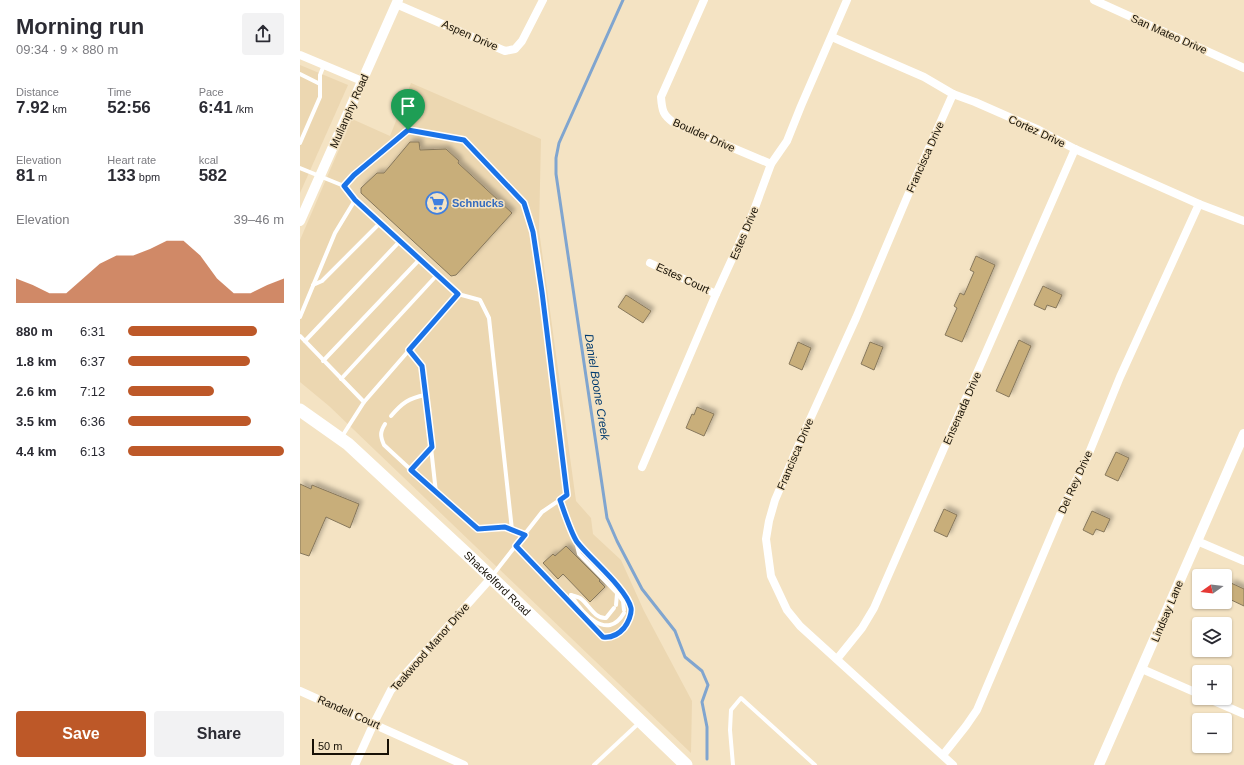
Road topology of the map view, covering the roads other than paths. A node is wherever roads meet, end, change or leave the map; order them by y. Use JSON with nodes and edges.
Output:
{"nodes":[{"id":1,"x":543,"y":0,"type":"edge"},
{"id":2,"x":704,"y":0,"type":"edge"},
{"id":3,"x":847,"y":0,"type":"edge"},
{"id":4,"x":1094,"y":0,"type":"edge"},
{"id":5,"x":397,"y":2,"type":"edge"},
{"id":6,"x":832,"y":37,"type":"junction"},
{"id":7,"x":300,"y":55,"type":"edge"},
{"id":8,"x":325,"y":65,"type":"junction"},
{"id":9,"x":1244,"y":68,"type":"edge"},
{"id":10,"x":300,"y":74,"type":"edge"},
{"id":11,"x":362,"y":81,"type":"junction"},
{"id":12,"x":320,"y":84,"type":"junction"},
{"id":13,"x":953,"y":94,"type":"junction"},
{"id":14,"x":300,"y":143,"type":"edge"},
{"id":15,"x":1075,"y":149,"type":"junction"},
{"id":16,"x":771,"y":164,"type":"junction"},
{"id":17,"x":300,"y":168,"type":"edge"},
{"id":18,"x":320,"y":176,"type":"junction"},
{"id":19,"x":344,"y":186,"type":"junction"},
{"id":20,"x":355,"y":200,"type":"junction"},
{"id":21,"x":1198,"y":204,"type":"junction"},
{"id":22,"x":300,"y":221,"type":"edge"},
{"id":23,"x":1244,"y":221,"type":"edge"},
{"id":24,"x":380,"y":223,"type":"junction"},
{"id":25,"x":400,"y":241,"type":"junction"},
{"id":26,"x":420,"y":259,"type":"junction"},
{"id":27,"x":650,"y":263,"type":"dead end"},
{"id":28,"x":437,"y":275,"type":"junction"},
{"id":29,"x":313,"y":285,"type":"junction"},
{"id":30,"x":458,"y":294,"type":"junction"},
{"id":31,"x":716,"y":294,"type":"junction"},
{"id":32,"x":300,"y":317,"type":"edge"},
{"id":33,"x":300,"y":336,"type":"edge"},
{"id":34,"x":305,"y":341,"type":"junction"},
{"id":35,"x":409,"y":350,"type":"junction"},
{"id":36,"x":323,"y":360,"type":"junction"},
{"id":37,"x":341,"y":379,"type":"junction"},
{"id":38,"x":425,"y":395,"type":"junction"},
{"id":39,"x":364,"y":402,"type":"junction"},
{"id":40,"x":300,"y":410,"type":"edge"},
{"id":41,"x":391,"y":416,"type":"dead end"},
{"id":42,"x":385,"y":424,"type":"dead end"},
{"id":43,"x":1244,"y":434,"type":"edge"},
{"id":44,"x":341,"y":439,"type":"junction"},
{"id":45,"x":432,"y":447,"type":"junction"},
{"id":46,"x":642,"y":467,"type":"dead end"},
{"id":47,"x":411,"y":470,"type":"junction"},
{"id":48,"x":436,"y":493,"type":"junction"},
{"id":49,"x":560,"y":500,"type":"junction"},
{"id":50,"x":512,"y":530,"type":"junction"},
{"id":51,"x":525,"y":535,"type":"junction"},
{"id":52,"x":576,"y":541,"type":"junction"},
{"id":53,"x":1197,"y":541,"type":"junction"},
{"id":54,"x":516,"y":546,"type":"junction"},
{"id":55,"x":1244,"y":560,"type":"edge"},
{"id":56,"x":491,"y":578,"type":"junction"},
{"id":57,"x":617,"y":594,"type":"junction"},
{"id":58,"x":562,"y":595,"type":"junction"},
{"id":59,"x":571,"y":595,"type":"junction"},
{"id":60,"x":837,"y":659,"type":"junction"},
{"id":61,"x":1142,"y":669,"type":"junction"},
{"id":62,"x":300,"y":690,"type":"edge"},
{"id":63,"x":1192,"y":691,"type":"edge"},
{"id":64,"x":1224,"y":705,"type":"edge"},
{"id":65,"x":1244,"y":714,"type":"edge"},
{"id":66,"x":640,"y":721,"type":"junction"},
{"id":67,"x":374,"y":723,"type":"junction"},
{"id":68,"x":943,"y":755,"type":"junction"},
{"id":69,"x":356,"y":765,"type":"edge"},
{"id":70,"x":464,"y":765,"type":"edge"},
{"id":71,"x":594,"y":765,"type":"edge"},
{"id":72,"x":686,"y":765,"type":"edge"},
{"id":73,"x":733,"y":765,"type":"edge"},
{"id":74,"x":815,"y":765,"type":"edge"},
{"id":75,"x":953,"y":765,"type":"edge"},
{"id":76,"x":1099,"y":765,"type":"edge"}],
"edges":[{"from":1,"to":5,"type":"street","name":"Aspen Drive"},
{"from":2,"to":16,"type":"street","name":"Boulder Drive"},
{"from":3,"to":6,"type":"street","name":"Estes Drive"},
{"from":4,"to":9,"type":"street","name":"San Mateo Drive"},
{"from":5,"to":11,"type":"street","name":"Mullanphy Road"},
{"from":6,"to":13,"type":"street","name":"Cortez Drive"},
{"from":6,"to":16,"type":"street","name":"Estes Drive"},
{"from":7,"to":8,"type":"street"},
{"from":8,"to":11,"type":"street"},
{"from":8,"to":12,"type":"lane"},
{"from":10,"to":12,"type":"lane"},
{"from":11,"to":18,"type":"street","name":"Mullanphy Road"},
{"from":12,"to":14,"type":"lane"},
{"from":13,"to":15,"type":"street","name":"Cortez Drive"},
{"from":13,"to":60,"type":"street","name":"Francisca Drive"},
{"from":15,"to":21,"type":"street","name":"Cortez Drive"},
{"from":15,"to":60,"type":"street","name":"Ensenada Drive"},
{"from":16,"to":31,"type":"street","name":"Estes Drive"},
{"from":17,"to":18,"type":"lane"},
{"from":18,"to":19,"type":"lane"},
{"from":18,"to":22,"type":"street","name":"Mullanphy Road"},
{"from":19,"to":20,"type":"lane"},
{"from":19,"to":49,"type":"lane"},
{"from":20,"to":24,"type":"lane"},
{"from":20,"to":29,"type":"lane"},
{"from":21,"to":23,"type":"street","name":"Cortez Drive"},
{"from":21,"to":68,"type":"street","name":"Del Rey Drive"},
{"from":24,"to":25,"type":"lane"},
{"from":24,"to":29,"type":"lane"},
{"from":25,"to":26,"type":"lane"},
{"from":25,"to":34,"type":"lane"},
{"from":26,"to":28,"type":"lane"},
{"from":26,"to":36,"type":"lane"},
{"from":27,"to":31,"type":"street","name":"Estes Court"},
{"from":28,"to":30,"type":"lane"},
{"from":28,"to":37,"type":"lane"},
{"from":29,"to":32,"type":"lane"},
{"from":30,"to":35,"type":"lane"},
{"from":30,"to":50,"type":"lane"},
{"from":31,"to":46,"type":"street","name":"Estes Drive"},
{"from":33,"to":34,"type":"lane"},
{"from":34,"to":36,"type":"lane"},
{"from":35,"to":38,"type":"lane"},
{"from":35,"to":39,"type":"lane"},
{"from":36,"to":37,"type":"lane"},
{"from":37,"to":39,"type":"lane"},
{"from":38,"to":41,"type":"lane"},
{"from":38,"to":45,"type":"lane"},
{"from":39,"to":44,"type":"lane"},
{"from":40,"to":44,"type":"main road","name":"Shackelford Road"},
{"from":42,"to":47,"type":"lane"},
{"from":43,"to":53,"type":"street","name":"Lindsay Lane"},
{"from":44,"to":56,"type":"main road","name":"Shackelford Road"},
{"from":45,"to":47,"type":"lane"},
{"from":45,"to":48,"type":"lane"},
{"from":47,"to":48,"type":"lane"},
{"from":48,"to":50,"type":"lane"},
{"from":49,"to":51,"type":"lane"},
{"from":49,"to":52,"type":"lane"},
{"from":50,"to":51,"type":"lane"},
{"from":51,"to":54,"type":"lane"},
{"from":52,"to":57,"type":"lane"},
{"from":52,"to":58,"type":"lane"},
{"from":53,"to":55,"type":"street"},
{"from":53,"to":61,"type":"street","name":"Lindsay Lane"},
{"from":54,"to":56,"type":"lane"},
{"from":54,"to":58,"type":"lane"},
{"from":56,"to":66,"type":"main road","name":"Shackelford Road"},
{"from":56,"to":67,"type":"street","name":"Teakwood Manor Drive"},
{"from":57,"to":59,"type":"lane"},
{"from":57,"to":59,"type":"lane"},
{"from":58,"to":59,"type":"lane"},
{"from":60,"to":68,"type":"street","name":"Francisca Drive"},
{"from":61,"to":63,"type":"street"},
{"from":61,"to":76,"type":"street","name":"Lindsay Lane"},
{"from":62,"to":67,"type":"street","name":"Randell Court"},
{"from":64,"to":65,"type":"street"},
{"from":66,"to":71,"type":"lane"},
{"from":66,"to":72,"type":"main road","name":"Shackelford Road"},
{"from":67,"to":69,"type":"street","name":"Teakwood Manor Drive"},
{"from":67,"to":70,"type":"street","name":"Randell Court"},
{"from":68,"to":75,"type":"street","name":"Francisca Drive"},
{"from":73,"to":74,"type":"lane"}]}
